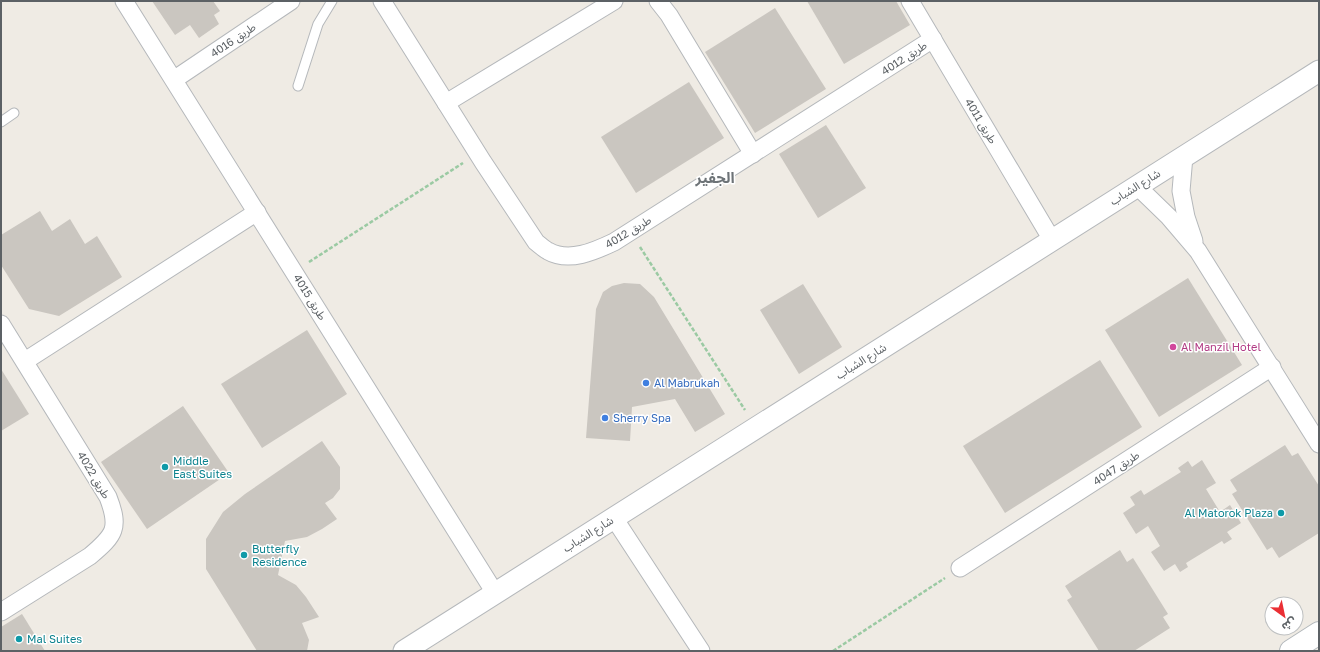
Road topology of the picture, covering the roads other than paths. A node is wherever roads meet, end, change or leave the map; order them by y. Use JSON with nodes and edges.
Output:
{"nodes":[{"id":1,"x":124,"y":1,"type":"edge"},
{"id":2,"x":292,"y":1,"type":"edge"},
{"id":3,"x":332,"y":1,"type":"edge"},
{"id":4,"x":382,"y":1,"type":"edge"},
{"id":5,"x":614,"y":1,"type":"edge"},
{"id":6,"x":658,"y":1,"type":"edge"},
{"id":7,"x":910,"y":1,"type":"edge"},
{"id":8,"x":933,"y":39,"type":"junction"},
{"id":9,"x":1319,"y":71,"type":"edge"},
{"id":10,"x":175,"y":80,"type":"junction"},
{"id":11,"x":298,"y":86,"type":"dead end"},
{"id":12,"x":446,"y":103,"type":"junction"},
{"id":13,"x":14,"y":113,"type":"dead end"},
{"id":14,"x":1,"y":122,"type":"edge"},
{"id":15,"x":753,"y":154,"type":"junction"},
{"id":16,"x":1184,"y":156,"type":"junction"},
{"id":17,"x":1137,"y":186,"type":"junction"},
{"id":18,"x":257,"y":212,"type":"junction"},
{"id":19,"x":1052,"y":240,"type":"junction"},
{"id":20,"x":1198,"y":251,"type":"junction"},
{"id":21,"x":1,"y":324,"type":"edge"},
{"id":22,"x":25,"y":361,"type":"junction"},
{"id":23,"x":1272,"y":367,"type":"junction"},
{"id":24,"x":1319,"y":444,"type":"edge"},
{"id":25,"x":614,"y":518,"type":"junction"},
{"id":26,"x":960,"y":568,"type":"road end"},
{"id":27,"x":495,"y":593,"type":"junction"},
{"id":28,"x":1,"y":612,"type":"edge"},
{"id":29,"x":1319,"y":633,"type":"edge"},
{"id":30,"x":404,"y":651,"type":"edge"},
{"id":31,"x":701,"y":651,"type":"edge"},
{"id":32,"x":1291,"y":651,"type":"edge"}],
"edges":[{"from":1,"to":10,"type":"street","name":"طريق 4015"},
{"from":2,"to":10,"type":"street","name":"طريق 4016"},
{"from":3,"to":11,"type":"lane"},
{"from":4,"to":12,"type":"street","name":"طريق 4012"},
{"from":5,"to":12,"type":"street"},
{"from":6,"to":15,"type":"street"},
{"from":7,"to":8,"type":"street","name":"طريق 4011"},
{"from":8,"to":15,"type":"street","name":"طريق 4012"},
{"from":8,"to":19,"type":"street","name":"طريق 4011"},
{"from":9,"to":16,"type":"street","name":"شارع الشباب"},
{"from":10,"to":18,"type":"street","name":"طريق 4015"},
{"from":12,"to":15,"type":"street","name":"طريق 4012"},
{"from":13,"to":14,"type":"lane"},
{"from":16,"to":17,"type":"street","name":"شارع الشباب"},
{"from":16,"to":20,"type":"street"},
{"from":17,"to":19,"type":"street","name":"شارع الشباب"},
{"from":17,"to":20,"type":"street"},
{"from":18,"to":22,"type":"street"},
{"from":18,"to":27,"type":"street","name":"طريق 4015"},
{"from":19,"to":25,"type":"street","name":"شارع الشباب"},
{"from":20,"to":23,"type":"street"},
{"from":21,"to":22,"type":"street","name":"طريق 4022"},
{"from":22,"to":28,"type":"street","name":"طريق 4022"},
{"from":23,"to":24,"type":"street"},
{"from":23,"to":26,"type":"street","name":"طريق 4047"},
{"from":25,"to":27,"type":"street","name":"شارع الشباب"},
{"from":25,"to":31,"type":"street"},
{"from":27,"to":30,"type":"street","name":"شارع الشباب"},
{"from":29,"to":32,"type":"main road"}]}
